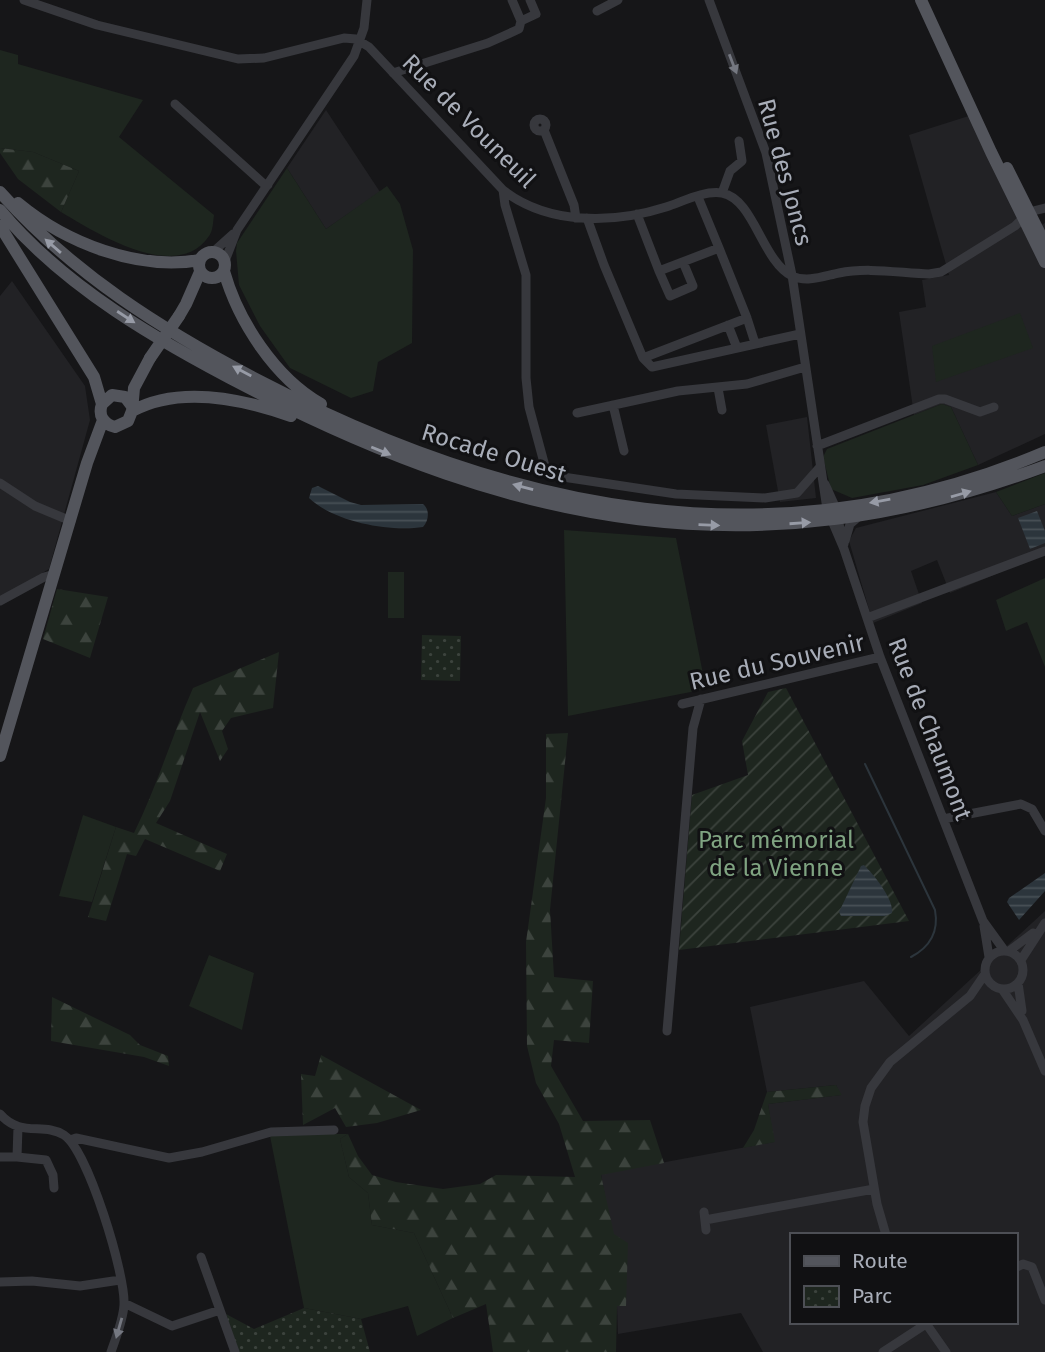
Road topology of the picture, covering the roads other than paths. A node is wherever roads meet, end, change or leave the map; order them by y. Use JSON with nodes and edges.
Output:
{"nodes":[{"id":1,"x":23,"y":0,"type":"edge"},
{"id":2,"x":366,"y":0,"type":"edge"},
{"id":3,"x":512,"y":0,"type":"edge"},
{"id":4,"x":530,"y":0,"type":"edge"},
{"id":5,"x":618,"y":0,"type":"edge"},
{"id":6,"x":709,"y":0,"type":"edge"},
{"id":7,"x":921,"y":0,"type":"edge"},
{"id":8,"x":927,"y":0,"type":"edge"},
{"id":9,"x":597,"y":11,"type":"dead end"},
{"id":10,"x":521,"y":21,"type":"junction"},
{"id":11,"x":360,"y":40,"type":"junction"},
{"id":12,"x":393,"y":73,"type":"junction"},
{"id":13,"x":176,"y":104,"type":"dead end"},
{"id":14,"x":544,"y":130,"type":"dead end"},
{"id":15,"x":739,"y":141,"type":"dead end"},
{"id":16,"x":0,"y":185,"type":"edge"},
{"id":17,"x":268,"y":185,"type":"junction"},
{"id":18,"x":503,"y":190,"type":"junction"},
{"id":19,"x":0,"y":192,"type":"edge"},
{"id":20,"x":722,"y":193,"type":"junction"},
{"id":21,"x":698,"y":197,"type":"junction"},
{"id":22,"x":1045,"y":208,"type":"edge"},
{"id":23,"x":0,"y":210,"type":"edge"},
{"id":24,"x":637,"y":214,"type":"junction"},
{"id":25,"x":576,"y":218,"type":"junction"},
{"id":26,"x":587,"y":218,"type":"junction"},
{"id":27,"x":1029,"y":221,"type":"edge"},
{"id":28,"x":0,"y":226,"type":"edge"},
{"id":29,"x":237,"y":230,"type":"junction"},
{"id":30,"x":1045,"y":244,"type":"edge"},
{"id":31,"x":719,"y":248,"type":"junction"},
{"id":32,"x":213,"y":252,"type":"junction"},
{"id":33,"x":1045,"y":261,"type":"edge"},
{"id":34,"x":683,"y":262,"type":"junction"},
{"id":35,"x":225,"y":266,"type":"junction"},
{"id":36,"x":204,"y":270,"type":"junction"},
{"id":37,"x":659,"y":271,"type":"junction"},
{"id":38,"x":792,"y":275,"type":"junction"},
{"id":39,"x":747,"y":318,"type":"junction"},
{"id":40,"x":728,"y":325,"type":"junction"},
{"id":41,"x":800,"y":334,"type":"junction"},
{"id":42,"x":755,"y":343,"type":"junction"},
{"id":43,"x":737,"y":348,"type":"junction"},
{"id":44,"x":150,"y":358,"type":"junction"},
{"id":45,"x":643,"y":358,"type":"junction"},
{"id":46,"x":806,"y":367,"type":"junction"},
{"id":47,"x":718,"y":388,"type":"junction"},
{"id":48,"x":117,"y":395,"type":"junction"},
{"id":49,"x":102,"y":404,"type":"junction"},
{"id":50,"x":613,"y":405,"type":"junction"},
{"id":51,"x":132,"y":408,"type":"junction"},
{"id":52,"x":994,"y":408,"type":"dead end"},
{"id":53,"x":722,"y":410,"type":"dead end"},
{"id":54,"x":577,"y":413,"type":"dead end"},
{"id":55,"x":103,"y":420,"type":"junction"},
{"id":56,"x":115,"y":427,"type":"junction"},
{"id":57,"x":359,"y":442,"type":"junction"},
{"id":58,"x":817,"y":446,"type":"junction"},
{"id":59,"x":624,"y":451,"type":"dead end"},
{"id":60,"x":415,"y":452,"type":"junction"},
{"id":61,"x":1045,"y":452,"type":"edge"},
{"id":62,"x":1045,"y":466,"type":"edge"},
{"id":63,"x":821,"y":472,"type":"junction"},
{"id":64,"x":0,"y":483,"type":"edge"},
{"id":65,"x":83,"y":483,"type":"junction"},
{"id":66,"x":833,"y":514,"type":"junction"},
{"id":67,"x":858,"y":517,"type":"junction"},
{"id":68,"x":71,"y":521,"type":"junction"},
{"id":69,"x":844,"y":550,"type":"junction"},
{"id":70,"x":1045,"y":551,"type":"edge"},
{"id":71,"x":55,"y":574,"type":"junction"},
{"id":72,"x":0,"y":601,"type":"edge"},
{"id":73,"x":867,"y":618,"type":"junction"},
{"id":74,"x":880,"y":657,"type":"junction"},
{"id":75,"x":701,"y":699,"type":"junction"},
{"id":76,"x":682,"y":704,"type":"dead end"},
{"id":77,"x":0,"y":756,"type":"edge"},
{"id":78,"x":943,"y":819,"type":"junction"},
{"id":79,"x":1045,"y":831,"type":"edge"},
{"id":80,"x":983,"y":921,"type":"junction"},
{"id":81,"x":1044,"y":924,"type":"edge"},
{"id":82,"x":1006,"y":951,"type":"junction"},
{"id":83,"x":989,"y":957,"type":"junction"},
{"id":84,"x":1021,"y":960,"type":"junction"},
{"id":85,"x":985,"y":974,"type":"junction"},
{"id":86,"x":1018,"y":983,"type":"junction"},
{"id":87,"x":998,"y":988,"type":"junction"},
{"id":88,"x":970,"y":996,"type":"junction"},
{"id":89,"x":1023,"y":1020,"type":"junction"},
{"id":90,"x":667,"y":1031,"type":"dead end"},
{"id":91,"x":1045,"y":1071,"type":"edge"},
{"id":92,"x":0,"y":1114,"type":"edge"},
{"id":93,"x":18,"y":1127,"type":"junction"},
{"id":94,"x":334,"y":1130,"type":"dead end"},
{"id":95,"x":70,"y":1140,"type":"junction"},
{"id":96,"x":0,"y":1157,"type":"edge"},
{"id":97,"x":17,"y":1157,"type":"junction"},
{"id":98,"x":54,"y":1188,"type":"dead end"},
{"id":99,"x":874,"y":1189,"type":"junction"},
{"id":100,"x":705,"y":1221,"type":"dead end"},
{"id":101,"x":885,"y":1233,"type":"edge"},
{"id":102,"x":201,"y":1257,"type":"dead end"},
{"id":103,"x":1017,"y":1267,"type":"edge"},
{"id":104,"x":120,"y":1280,"type":"junction"},
{"id":105,"x":0,"y":1282,"type":"edge"},
{"id":106,"x":1045,"y":1300,"type":"edge"},
{"id":107,"x":124,"y":1303,"type":"junction"},
{"id":108,"x":220,"y":1310,"type":"junction"},
{"id":109,"x":925,"y":1324,"type":"edge"},
{"id":110,"x":928,"y":1324,"type":"edge"},
{"id":111,"x":111,"y":1352,"type":"edge"},
{"id":112,"x":235,"y":1352,"type":"edge"},
{"id":113,"x":883,"y":1352,"type":"edge"},
{"id":114,"x":946,"y":1352,"type":"edge"}],
"edges":[{"from":1,"to":11,"type":"street"},
{"from":2,"to":11,"type":"street"},
{"from":3,"to":10,"type":"street"},
{"from":4,"to":10,"type":"street"},
{"from":5,"to":9,"type":"street"},
{"from":6,"to":38,"type":"street","name":"Rue des Joncs","one_way":true},
{"from":7,"to":27,"type":"main road"},
{"from":8,"to":27,"type":"main road"},
{"from":10,"to":12,"type":"street"},
{"from":11,"to":12,"type":"street","name":"Rue de Vouneuil"},
{"from":11,"to":17,"type":"street"},
{"from":12,"to":18,"type":"street","name":"Rue de Vouneuil"},
{"from":13,"to":17,"type":"street"},
{"from":14,"to":25,"type":"street"},
{"from":15,"to":20,"type":"street"},
{"from":16,"to":36,"type":"main road"},
{"from":17,"to":29,"type":"street"},
{"from":18,"to":25,"type":"street","name":"Rue de Vouneuil"},
{"from":18,"to":63,"type":"street"},
{"from":60,"to":19,"type":"main road","name":"Rocade Ouest","one_way":true},
{"from":20,"to":21,"type":"street","name":"Rue de Vouneuil"},
{"from":20,"to":38,"type":"street"},
{"from":21,"to":24,"type":"street","name":"Rue de Vouneuil"},
{"from":21,"to":31,"type":"street"},
{"from":22,"to":27,"type":"street"},
{"from":23,"to":57,"type":"main road","name":"Rocade Ouest","one_way":true},
{"from":24,"to":26,"type":"street","name":"Rue de Vouneuil"},
{"from":24,"to":37,"type":"street"},
{"from":25,"to":26,"type":"street","name":"Rue de Vouneuil"},
{"from":26,"to":45,"type":"street"},
{"from":27,"to":30,"type":"main road"},
{"from":27,"to":33,"type":"main road"},
{"from":27,"to":38,"type":"street"},
{"from":28,"to":49,"type":"main road"},
{"from":29,"to":32,"type":"street"},
{"from":29,"to":35,"type":"street"},
{"from":31,"to":34,"type":"street"},
{"from":31,"to":39,"type":"street"},
{"from":32,"to":35,"type":"main road"},
{"from":32,"to":36,"type":"main road"},
{"from":34,"to":37,"type":"street"},
{"from":34,"to":37,"type":"street"},
{"from":35,"to":36,"type":"main road"},
{"from":35,"to":60,"type":"main road"},
{"from":36,"to":44,"type":"main road","bridge":true},
{"from":38,"to":41,"type":"street","name":"Rue de Chaumont"},
{"from":39,"to":40,"type":"street"},
{"from":39,"to":42,"type":"street"},
{"from":40,"to":43,"type":"street"},
{"from":40,"to":45,"type":"street"},
{"from":41,"to":42,"type":"street"},
{"from":41,"to":46,"type":"street","name":"Rue de Chaumont"},
{"from":42,"to":43,"type":"street"},
{"from":43,"to":45,"type":"street"},
{"from":44,"to":48,"type":"main road"},
{"from":44,"to":51,"type":"main road"},
{"from":46,"to":47,"type":"street"},
{"from":46,"to":58,"type":"street","name":"Rue de Chaumont"},
{"from":47,"to":50,"type":"street"},
{"from":47,"to":53,"type":"street"},
{"from":48,"to":49,"type":"main road"},
{"from":48,"to":51,"type":"main road"},
{"from":49,"to":55,"type":"main road"},
{"from":50,"to":54,"type":"street"},
{"from":50,"to":59,"type":"street"},
{"from":51,"to":56,"type":"main road"},
{"from":51,"to":57,"type":"main road"},
{"from":52,"to":58,"type":"street"},
{"from":55,"to":56,"type":"main road"},
{"from":55,"to":65,"type":"main road"},
{"from":56,"to":65,"type":"main road"},
{"from":57,"to":66,"type":"main road","name":"Rocade Ouest","one_way":true},
{"from":58,"to":63,"type":"street","name":"Rue de Chaumont"},
{"from":66,"to":60,"type":"main road","name":"Rocade Ouest","one_way":true},
{"from":61,"to":66,"type":"main road","name":"Rocade Ouest","one_way":true},
{"from":67,"to":62,"type":"main road","name":"Rocade Ouest","one_way":true},
{"from":63,"to":66,"type":"street","name":"Rue de Chaumont"},
{"from":64,"to":68,"type":"street"},
{"from":65,"to":68,"type":"main road"},
{"from":66,"to":67,"type":"main road","name":"Rocade Ouest"},
{"from":66,"to":69,"type":"street","name":"Rue de Chaumont"},
{"from":67,"to":69,"type":"street"},
{"from":68,"to":71,"type":"main road"},
{"from":69,"to":73,"type":"street","name":"Rue de Chaumont"},
{"from":70,"to":73,"type":"street"},
{"from":71,"to":72,"type":"street"},
{"from":71,"to":77,"type":"main road"},
{"from":73,"to":74,"type":"street","name":"Rue de Chaumont"},
{"from":74,"to":75,"type":"street","name":"Rue du Souvenir"},
{"from":74,"to":78,"type":"street","name":"Rue de Chaumont"},
{"from":75,"to":76,"type":"street","name":"Rue du Souvenir"},
{"from":75,"to":90,"type":"street"},
{"from":78,"to":79,"type":"street"},
{"from":78,"to":80,"type":"street","name":"Rue de Chaumont"},
{"from":80,"to":82,"type":"street","name":"Rue de Chaumont"},
{"from":80,"to":83,"type":"street","name":"Rue de Chaumont"},
{"from":81,"to":82,"type":"street"},
{"from":81,"to":84,"type":"street"},
{"from":82,"to":83,"type":"street"},
{"from":82,"to":84,"type":"street"},
{"from":83,"to":85,"type":"street"},
{"from":84,"to":86,"type":"street"},
{"from":85,"to":87,"type":"street"},
{"from":85,"to":88,"type":"street"},
{"from":86,"to":87,"type":"street"},
{"from":86,"to":89,"type":"street"},
{"from":87,"to":88,"type":"street"},
{"from":87,"to":89,"type":"street"},
{"from":88,"to":99,"type":"street"},
{"from":89,"to":91,"type":"street"},
{"from":92,"to":93,"type":"street"},
{"from":93,"to":95,"type":"street"},
{"from":93,"to":97,"type":"street"},
{"from":94,"to":95,"type":"street"},
{"from":95,"to":104,"type":"street"},
{"from":96,"to":97,"type":"street"},
{"from":97,"to":98,"type":"street"},
{"from":99,"to":100,"type":"street"},
{"from":99,"to":101,"type":"street"},
{"from":102,"to":108,"type":"street"},
{"from":103,"to":106,"type":"street"},
{"from":104,"to":105,"type":"street"},
{"from":104,"to":107,"type":"street"},
{"from":107,"to":108,"type":"street"},
{"from":107,"to":111,"type":"street","one_way":true},
{"from":108,"to":112,"type":"street"},
{"from":109,"to":113,"type":"street"},
{"from":110,"to":114,"type":"street"}]}
